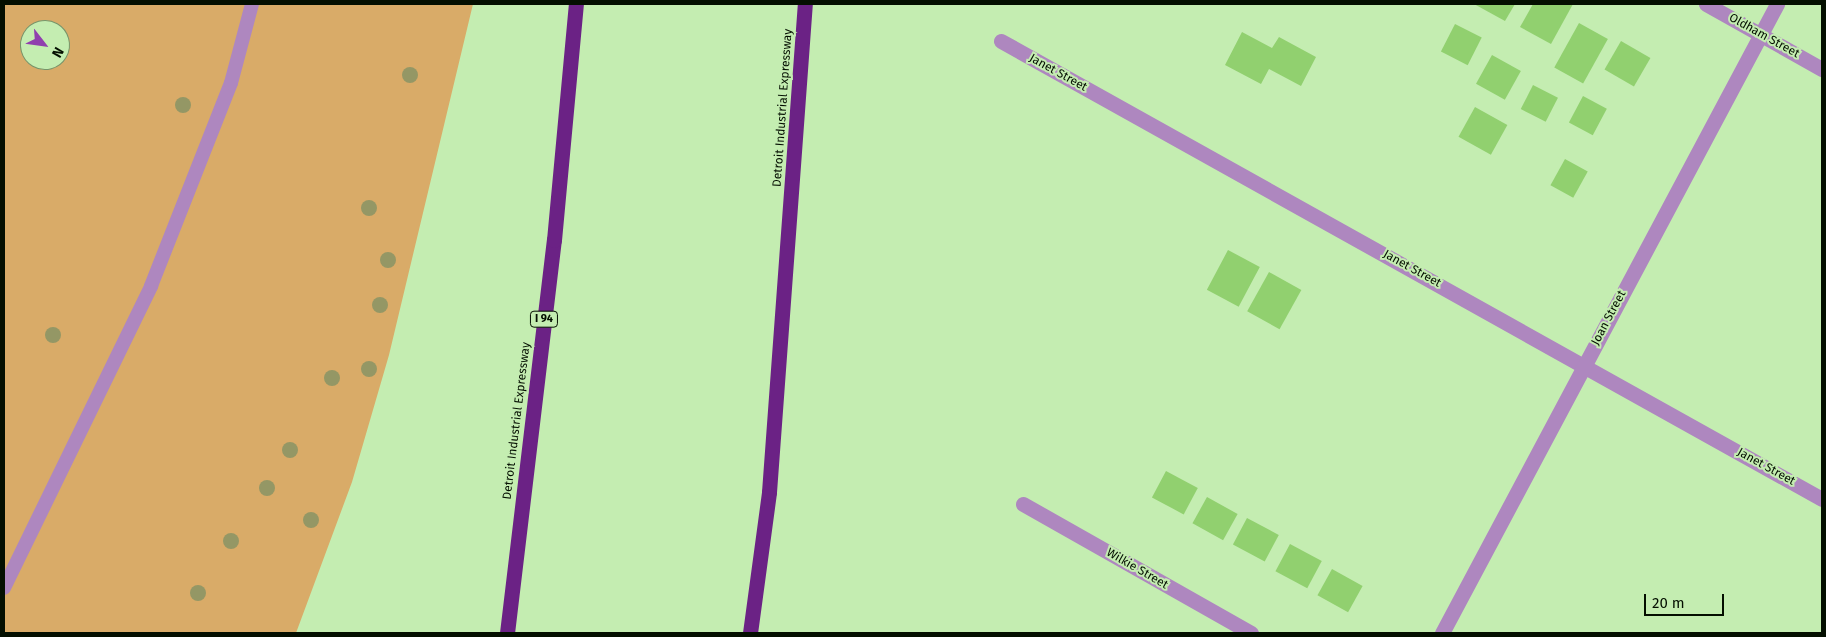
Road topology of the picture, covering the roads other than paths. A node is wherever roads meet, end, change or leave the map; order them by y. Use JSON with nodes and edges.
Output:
{"nodes":[{"id":1,"x":252,"y":4,"type":"edge"},
{"id":2,"x":576,"y":4,"type":"edge"},
{"id":3,"x":805,"y":4,"type":"edge"},
{"id":4,"x":1706,"y":4,"type":"edge"},
{"id":5,"x":1777,"y":4,"type":"edge"},
{"id":6,"x":1761,"y":34,"type":"junction"},
{"id":7,"x":1001,"y":41,"type":"dead end"},
{"id":8,"x":1822,"y":69,"type":"edge"},
{"id":9,"x":1584,"y":365,"type":"junction"},
{"id":10,"x":1822,"y":499,"type":"edge"},
{"id":11,"x":1023,"y":504,"type":"dead end"},
{"id":12,"x":4,"y":588,"type":"edge"},
{"id":13,"x":507,"y":633,"type":"edge"},
{"id":14,"x":750,"y":633,"type":"edge"},
{"id":15,"x":1251,"y":633,"type":"edge"},
{"id":16,"x":1442,"y":633,"type":"edge"}],
"edges":[{"from":1,"to":12,"type":"lane"},
{"from":2,"to":13,"type":"highway","name":"Detroit Industrial Expressway","number":"I 94"},
{"from":3,"to":14,"type":"highway","name":"Detroit Industrial Expressway"},
{"from":4,"to":6,"type":"street","name":"Oldham Street"},
{"from":5,"to":6,"type":"street","name":"Joan Street"},
{"from":6,"to":8,"type":"street","name":"Oldham Street"},
{"from":6,"to":9,"type":"street","name":"Joan Street"},
{"from":7,"to":9,"type":"street","name":"Janet Street"},
{"from":9,"to":10,"type":"street","name":"Janet Street"},
{"from":9,"to":16,"type":"street","name":"Joan Street"},
{"from":11,"to":15,"type":"street","name":"Wilkie Street"}]}
